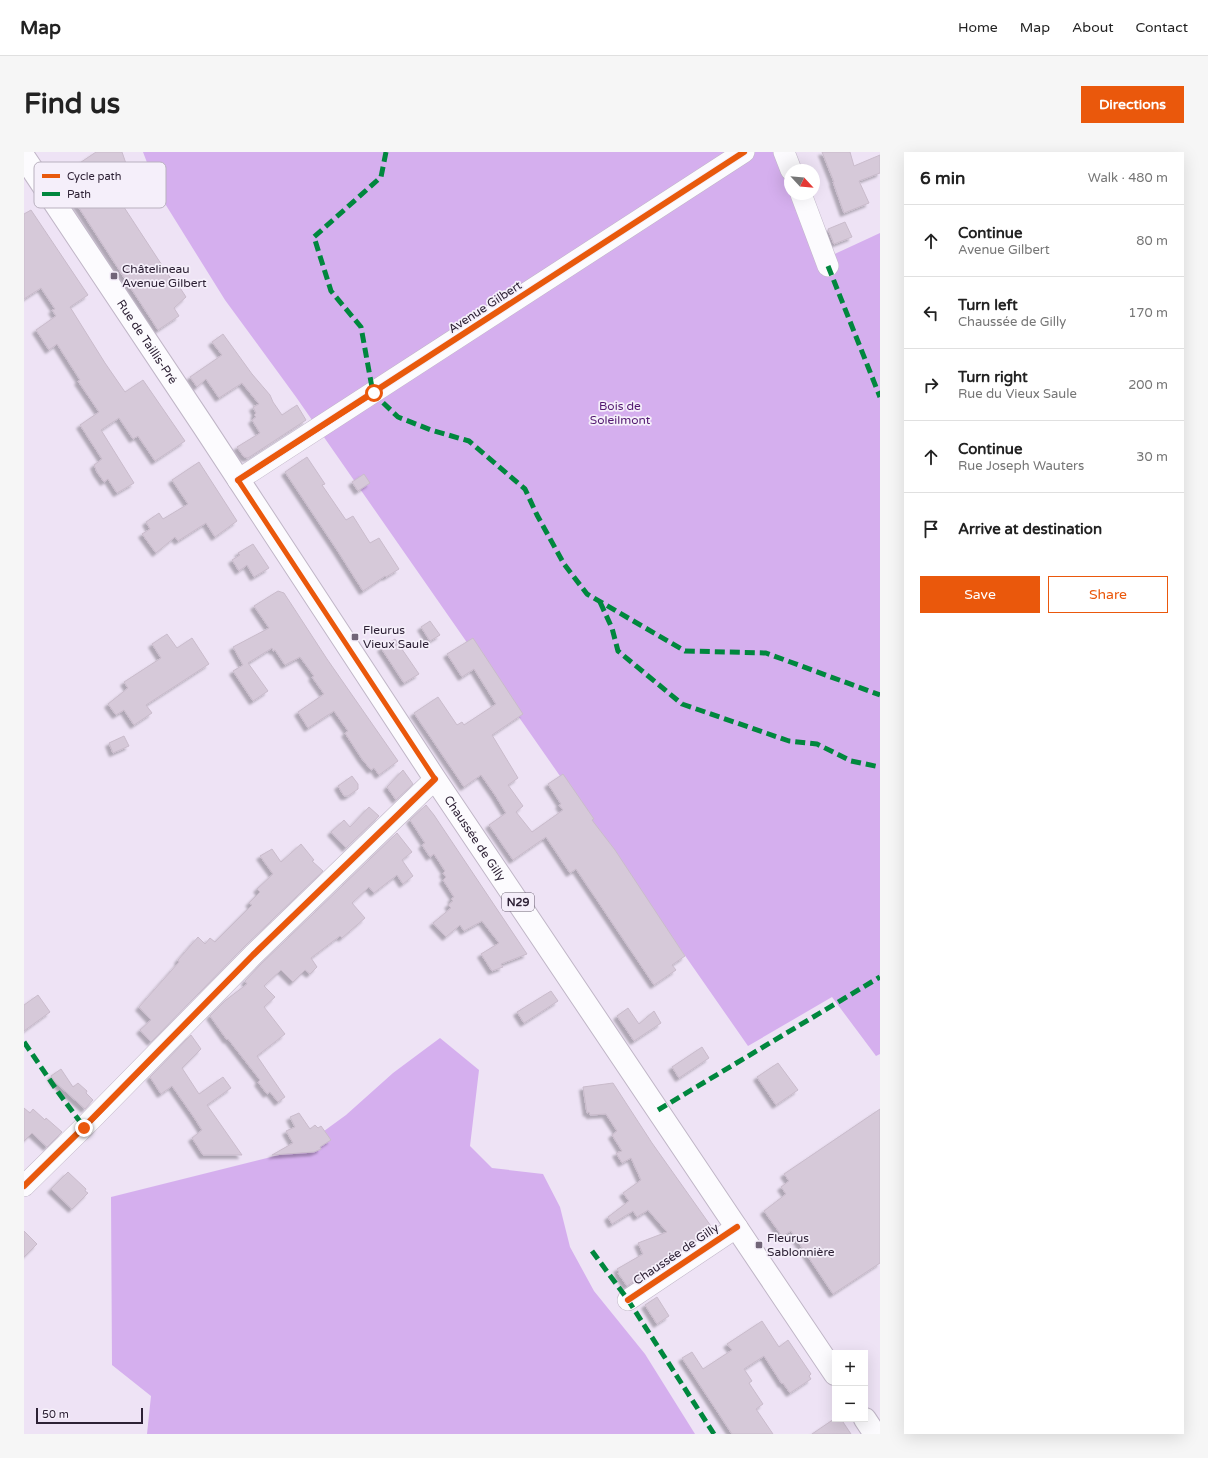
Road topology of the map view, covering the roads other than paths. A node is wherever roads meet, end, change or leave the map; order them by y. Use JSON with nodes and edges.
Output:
{"nodes":[{"id":1,"x":744,"y":152,"type":"edge"},
{"id":2,"x":784,"y":152,"type":"edge"},
{"id":3,"x":24,"y":157,"type":"edge"},
{"id":4,"x":789,"y":164,"type":"edge"},
{"id":5,"x":34,"y":172,"type":"edge"},
{"id":6,"x":803,"y":200,"type":"edge"},
{"id":7,"x":58,"y":208,"type":"edge"},
{"id":8,"x":828,"y":266,"type":"dead end"},
{"id":9,"x":204,"y":427,"type":"joint"},
{"id":10,"x":238,"y":480,"type":"junction"},
{"id":11,"x":435,"y":779,"type":"junction"},
{"id":12,"x":24,"y":1186,"type":"edge"},
{"id":13,"x":737,"y":1227,"type":"junction"},
{"id":14,"x":628,"y":1300,"type":"dead end"},
{"id":15,"x":832,"y":1370,"type":"edge"},
{"id":16,"x":867,"y":1422,"type":"edge"},
{"id":17,"x":875,"y":1434,"type":"edge"}],
"edges":[{"from":1,"to":10,"type":"street","name":"Avenue Gilbert"},
{"from":2,"to":4,"type":"street"},
{"from":3,"to":5,"type":"main road","name":"Rue de Taillis-Pré","number":"N29"},
{"from":6,"to":8,"type":"street"},
{"from":7,"to":9,"type":"main road","name":"Rue de Taillis-Pré","number":"N29"},
{"from":9,"to":10,"type":"main road","name":"Chaussée de Gilly","number":"N29"},
{"from":10,"to":11,"type":"main road","name":"Chaussée de Gilly","number":"N29"},
{"from":11,"to":12,"type":"street"},
{"from":11,"to":13,"type":"main road","name":"Chaussée de Gilly","number":"N29"},
{"from":13,"to":14,"type":"street","name":"Chaussée de Gilly"},
{"from":13,"to":15,"type":"main road","name":"Chaussée de Gilly","number":"N29"},
{"from":16,"to":17,"type":"main road"}]}
